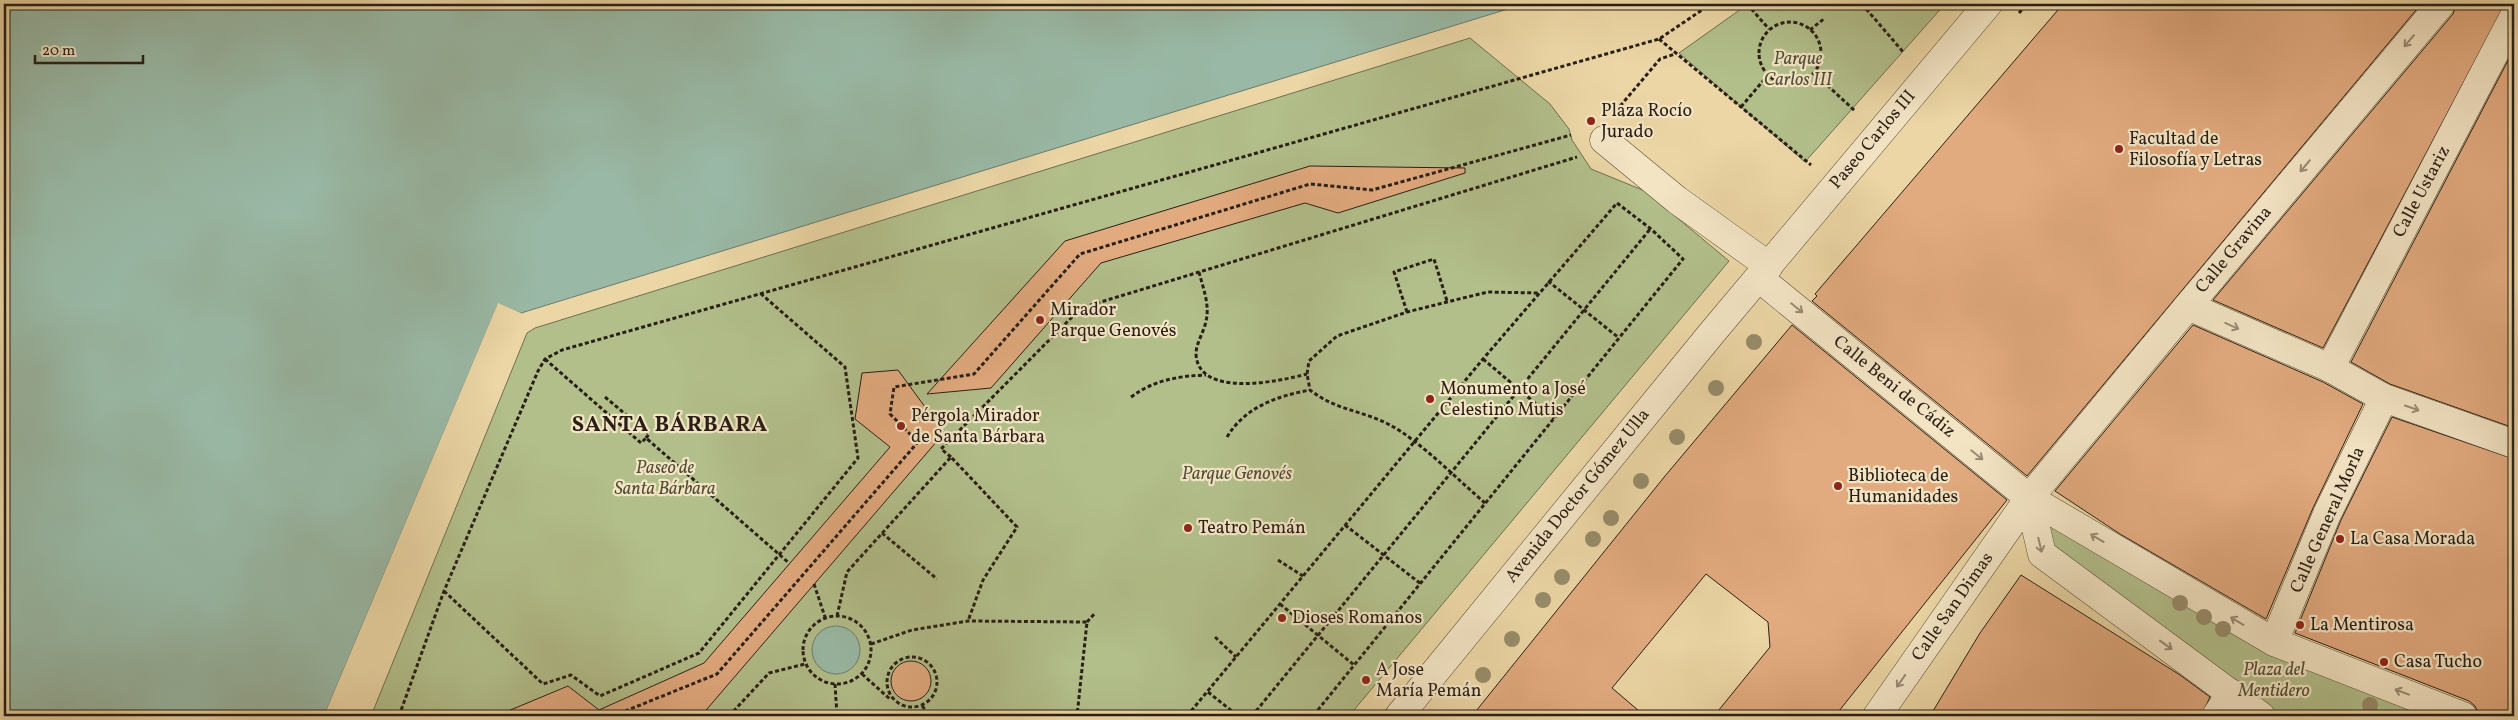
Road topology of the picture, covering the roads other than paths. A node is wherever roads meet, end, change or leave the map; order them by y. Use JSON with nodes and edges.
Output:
{"nodes":[{"id":1,"x":1988,"y":4,"type":"edge"},
{"id":2,"x":2441,"y":4,"type":"edge"},
{"id":3,"x":2514,"y":16,"type":"edge"},
{"id":4,"x":1604,"y":140,"type":"road end"},
{"id":5,"x":1764,"y":272,"type":"junction"},
{"id":6,"x":2188,"y":306,"type":"junction"},
{"id":7,"x":2330,"y":368,"type":"junction"},
{"id":8,"x":2384,"y":398,"type":"junction"},
{"id":9,"x":2514,"y":444,"type":"edge"},
{"id":10,"x":2029,"y":498,"type":"junction"},
{"id":11,"x":2274,"y":642,"type":"junction"},
{"id":12,"x":2231,"y":692,"type":"junction"},
{"id":13,"x":1399,"y":716,"type":"edge"},
{"id":14,"x":1877,"y":716,"type":"edge"},
{"id":15,"x":2216,"y":716,"type":"edge"},
{"id":16,"x":2261,"y":716,"type":"edge"},
{"id":17,"x":2463,"y":716,"type":"edge"}],
"edges":[{"from":1,"to":5,"type":"street","name":"Paseo Carlos III"},
{"from":2,"to":6,"type":"street","name":"Calle Gravina","one_way":true},
{"from":3,"to":7,"type":"street","name":"Calle Ustariz"},
{"from":4,"to":5,"type":"street"},
{"from":5,"to":10,"type":"street","name":"Calle Beni de Cádiz","one_way":true},
{"from":5,"to":13,"type":"street","name":"Avenida Doctor Gómez Ulla"},
{"from":6,"to":7,"type":"street","one_way":true},
{"from":6,"to":10,"type":"street","name":"Calle Gravina"},
{"from":7,"to":8,"type":"street"},
{"from":8,"to":9,"type":"street","one_way":true},
{"from":8,"to":11,"type":"street","name":"Calle General Morla"},
{"from":11,"to":10,"type":"street","one_way":true},
{"from":10,"to":12,"type":"street","one_way":true},
{"from":10,"to":14,"type":"street","name":"Calle San Dimas","one_way":true},
{"from":17,"to":11,"type":"street","one_way":true},
{"from":12,"to":15,"type":"street"},
{"from":12,"to":16,"type":"street"}]}
